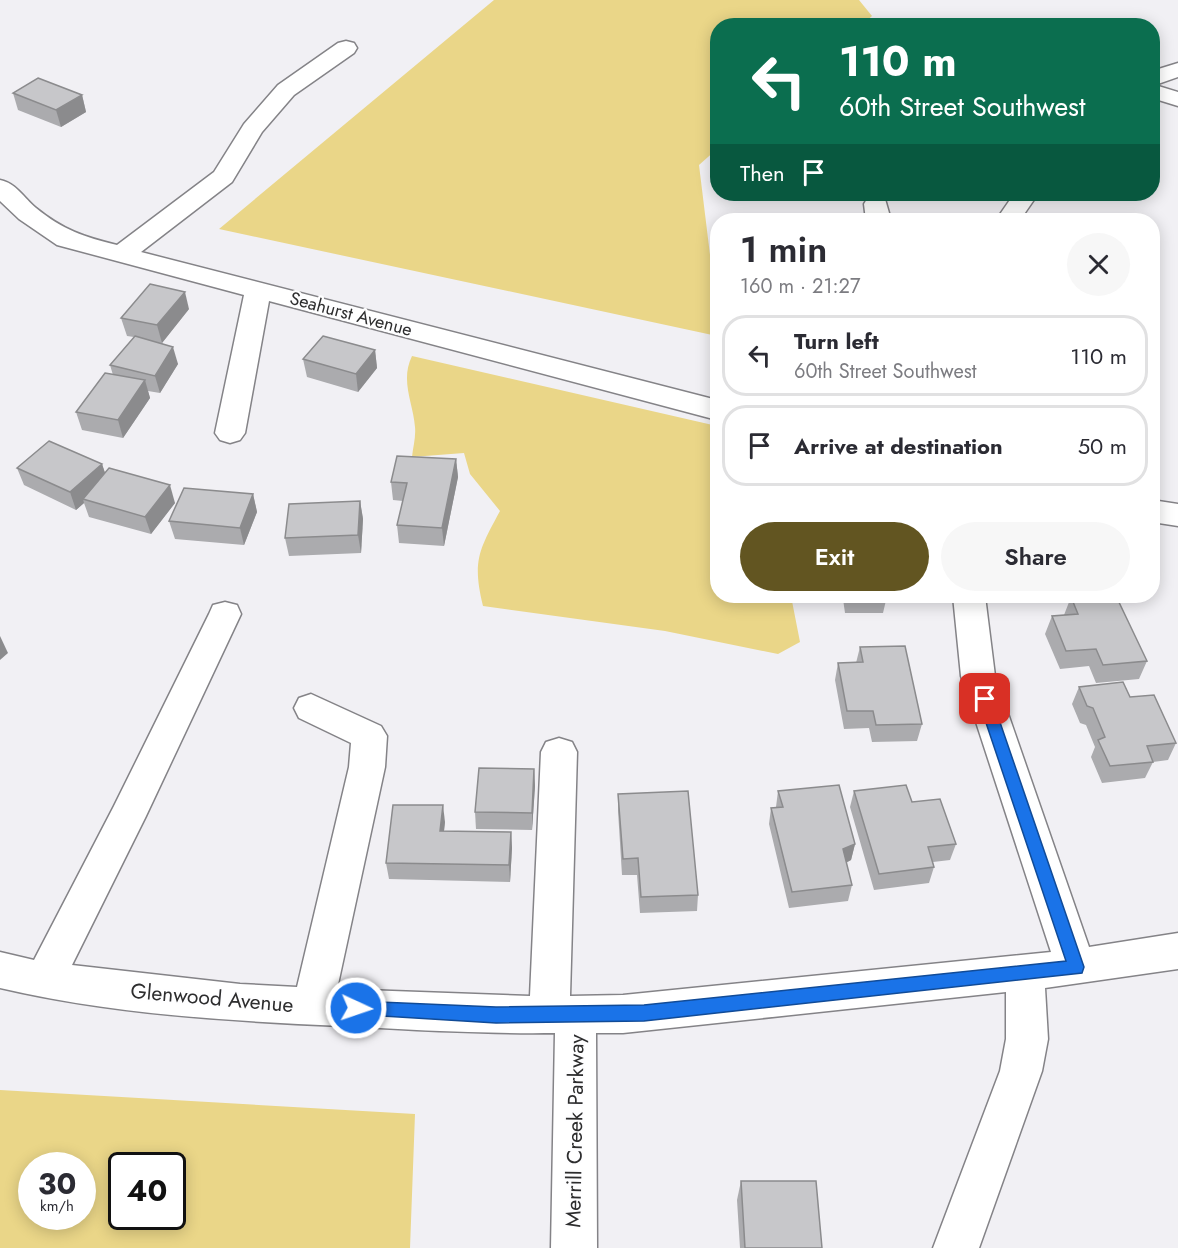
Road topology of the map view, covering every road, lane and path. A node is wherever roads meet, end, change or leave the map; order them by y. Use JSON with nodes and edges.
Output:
{"nodes":[{"id":1,"x":346,"y":48,"type":"dead end"},
{"id":2,"x":1178,"y":70,"type":"edge"},
{"id":3,"x":1160,"y":76,"type":"edge"},
{"id":4,"x":1160,"y":93,"type":"edge"},
{"id":5,"x":1178,"y":99,"type":"edge"},
{"id":6,"x":1,"y":190,"type":"edge"},
{"id":7,"x":122,"y":254,"type":"junction"},
{"id":8,"x":258,"y":290,"type":"junction"},
{"id":9,"x":710,"y":408,"type":"edge"},
{"id":10,"x":230,"y":433,"type":"dead end"},
{"id":11,"x":1160,"y":512,"type":"edge"},
{"id":12,"x":1178,"y":515,"type":"edge"},
{"id":13,"x":970,"y":603,"type":"edge"},
{"id":14,"x":225,"y":614,"type":"dead end"},
{"id":15,"x":311,"y":708,"type":"dead end"},
{"id":16,"x":559,"y":752,"type":"dead end"},
{"id":17,"x":1178,"y":951,"type":"edge"},
{"id":18,"x":1076,"y":967,"type":"junction"},
{"id":19,"x":0,"y":970,"type":"edge"},
{"id":20,"x":1025,"y":973,"type":"junction"},
{"id":21,"x":44,"y":980,"type":"junction"},
{"id":22,"x":314,"y":1006,"type":"junction"},
{"id":23,"x":562,"y":1015,"type":"junction"},
{"id":24,"x":574,"y":1248,"type":"edge"},
{"id":25,"x":956,"y":1248,"type":"edge"}],
"edges":[{"from":1,"to":7,"type":"street"},
{"from":2,"to":3,"type":"street"},
{"from":4,"to":5,"type":"street"},
{"from":6,"to":7,"type":"street","name":"Seahurst Avenue"},
{"from":7,"to":8,"type":"street","name":"Seahurst Avenue"},
{"from":8,"to":9,"type":"street","name":"Seahurst Avenue"},
{"from":8,"to":10,"type":"street"},
{"from":11,"to":12,"type":"street"},
{"from":13,"to":18,"type":"street"},
{"from":14,"to":21,"type":"street"},
{"from":15,"to":22,"type":"street"},
{"from":16,"to":23,"type":"street","name":"Merrill Creek Parkway"},
{"from":17,"to":18,"type":"street","name":"Glenwood Avenue"},
{"from":18,"to":20,"type":"street","name":"Glenwood Avenue"},
{"from":19,"to":21,"type":"street","name":"Glenwood Avenue"},
{"from":20,"to":23,"type":"street","name":"Glenwood Avenue"},
{"from":20,"to":25,"type":"street"},
{"from":21,"to":22,"type":"street","name":"Glenwood Avenue"},
{"from":22,"to":23,"type":"street","name":"Glenwood Avenue"},
{"from":23,"to":24,"type":"street","name":"Merrill Creek Parkway"}]}
